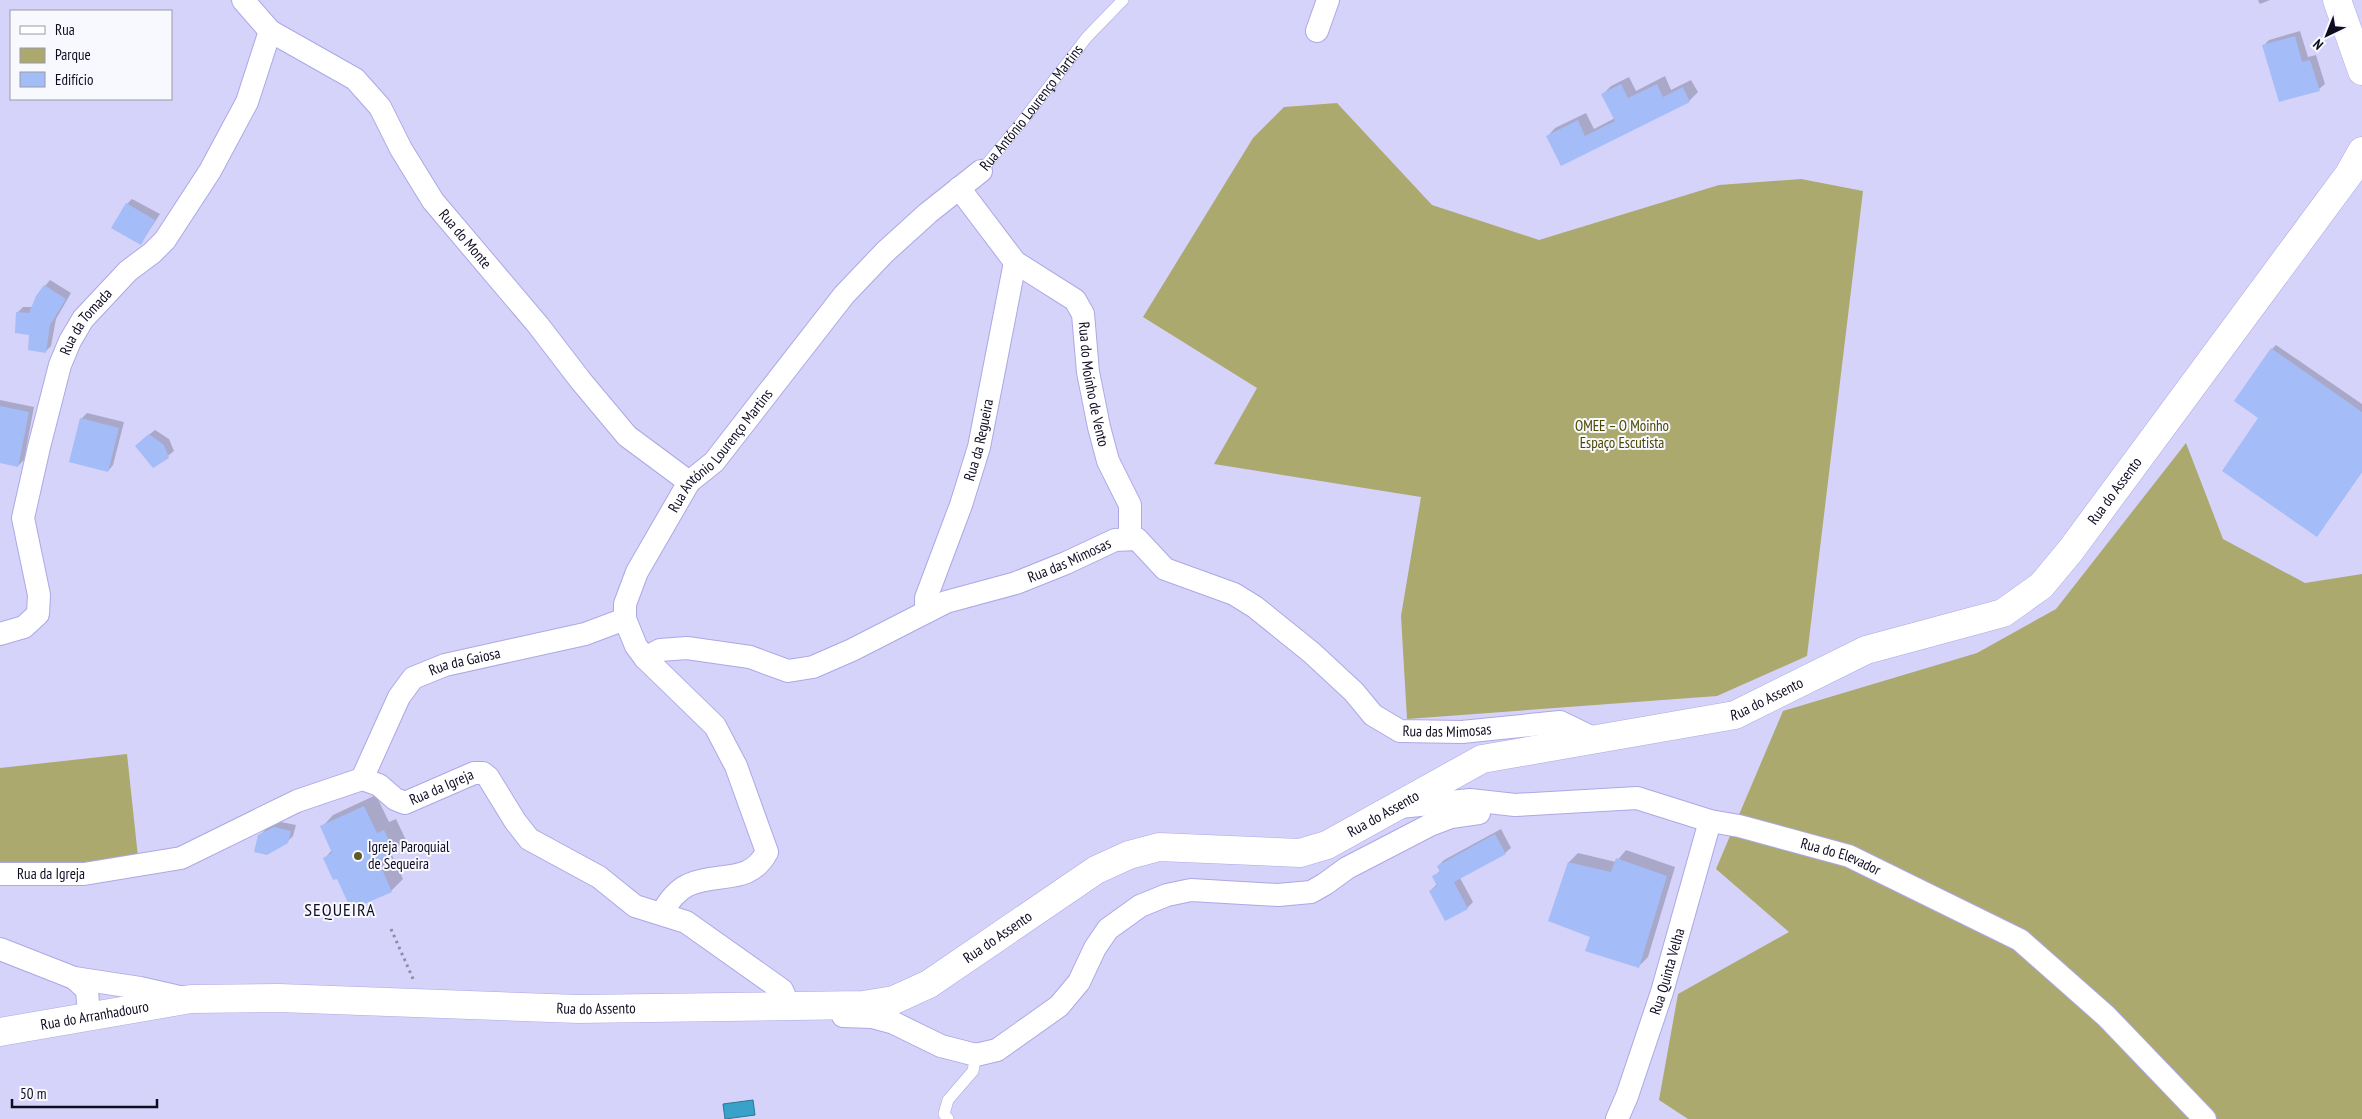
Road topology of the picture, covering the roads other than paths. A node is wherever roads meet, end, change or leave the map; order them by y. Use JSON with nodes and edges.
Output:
{"nodes":[{"id":1,"x":243,"y":0,"type":"edge"},
{"id":2,"x":1123,"y":0,"type":"edge"},
{"id":3,"x":1328,"y":0,"type":"edge"},
{"id":4,"x":2338,"y":0,"type":"edge"},
{"id":5,"x":270,"y":31,"type":"junction"},
{"id":6,"x":1317,"y":31,"type":"dead end"},
{"id":7,"x":2362,"y":71,"type":"edge"},
{"id":8,"x":2362,"y":151,"type":"edge"},
{"id":9,"x":982,"y":171,"type":"joint"},
{"id":10,"x":958,"y":188,"type":"junction"},
{"id":11,"x":1015,"y":262,"type":"junction"},
{"id":12,"x":689,"y":482,"type":"junction"},
{"id":13,"x":1130,"y":540,"type":"junction"},
{"id":14,"x":926,"y":612,"type":"junction"},
{"id":15,"x":625,"y":619,"type":"junction"},
{"id":16,"x":0,"y":634,"type":"edge"},
{"id":17,"x":645,"y":658,"type":"junction"},
{"id":18,"x":1595,"y":739,"type":"junction"},
{"id":19,"x":362,"y":778,"type":"junction"},
{"id":20,"x":1500,"y":803,"type":"junction"},
{"id":21,"x":1394,"y":807,"type":"junction"},
{"id":22,"x":1710,"y":821,"type":"junction"},
{"id":23,"x":0,"y":874,"type":"edge"},
{"id":24,"x":662,"y":913,"type":"junction"},
{"id":25,"x":0,"y":949,"type":"edge"},
{"id":26,"x":74,"y":978,"type":"junction"},
{"id":27,"x":191,"y":999,"type":"junction"},
{"id":28,"x":794,"y":1006,"type":"junction"},
{"id":29,"x":89,"y":1016,"type":"junction"},
{"id":30,"x":0,"y":1032,"type":"edge"},
{"id":31,"x":976,"y":1055,"type":"junction"},
{"id":32,"x":948,"y":1119,"type":"edge"},
{"id":33,"x":1617,"y":1119,"type":"edge"},
{"id":34,"x":2205,"y":1119,"type":"edge"}],
"edges":[{"from":1,"to":5,"type":"street","name":"Rua do Monte"},
{"from":2,"to":9,"type":"lane","name":"Rua António Lourenço Martins"},
{"from":3,"to":6,"type":"street"},
{"from":4,"to":7,"type":"street"},
{"from":5,"to":12,"type":"street","name":"Rua do Monte"},
{"from":5,"to":16,"type":"street","name":"Rua da Tomada"},
{"from":8,"to":18,"type":"street","name":"Rua do Assento"},
{"from":9,"to":10,"type":"street","name":"Rua António Lourenço Martins"},
{"from":10,"to":11,"type":"street","name":"Rua do Moínho de Vento"},
{"from":10,"to":12,"type":"street","name":"Rua António Lourenço Martins"},
{"from":11,"to":13,"type":"street","name":"Rua do Moínho de Vento"},
{"from":11,"to":14,"type":"street","name":"Rua da Regueira"},
{"from":12,"to":15,"type":"street","name":"Rua António Lourenço Martins"},
{"from":13,"to":14,"type":"street","name":"Rua das Mimosas"},
{"from":13,"to":18,"type":"street","name":"Rua das Mimosas"},
{"from":14,"to":17,"type":"street","name":"Rua das Mimosas"},
{"from":15,"to":17,"type":"street","name":"Rua António Lourenço Martins"},
{"from":15,"to":19,"type":"street","name":"Rua da Gaiosa"},
{"from":17,"to":24,"type":"street","name":"Rua António Lourenço Martins"},
{"from":18,"to":21,"type":"street","name":"Rua do Assento"},
{"from":19,"to":23,"type":"street","name":"Rua da Igreja"},
{"from":19,"to":24,"type":"street","name":"Rua da Igreja"},
{"from":20,"to":21,"type":"street","name":"Rua do Elevador"},
{"from":20,"to":22,"type":"street","name":"Rua do Elevador"},
{"from":20,"to":31,"type":"street"},
{"from":21,"to":28,"type":"street","name":"Rua do Assento"},
{"from":22,"to":33,"type":"street","name":"Rua Quinta Velha"},
{"from":22,"to":34,"type":"street","name":"Rua do Elevador"},
{"from":24,"to":28,"type":"street","name":"Rua da Igreja"},
{"from":25,"to":26,"type":"street"},
{"from":26,"to":27,"type":"street"},
{"from":26,"to":29,"type":"street"},
{"from":27,"to":28,"type":"street","name":"Rua do Assento"},
{"from":27,"to":29,"type":"street","name":"Rua do Arranhadouro"},
{"from":28,"to":31,"type":"street"},
{"from":29,"to":30,"type":"street","name":"Rua do Arranhadouro"},
{"from":31,"to":32,"type":"lane"}]}
